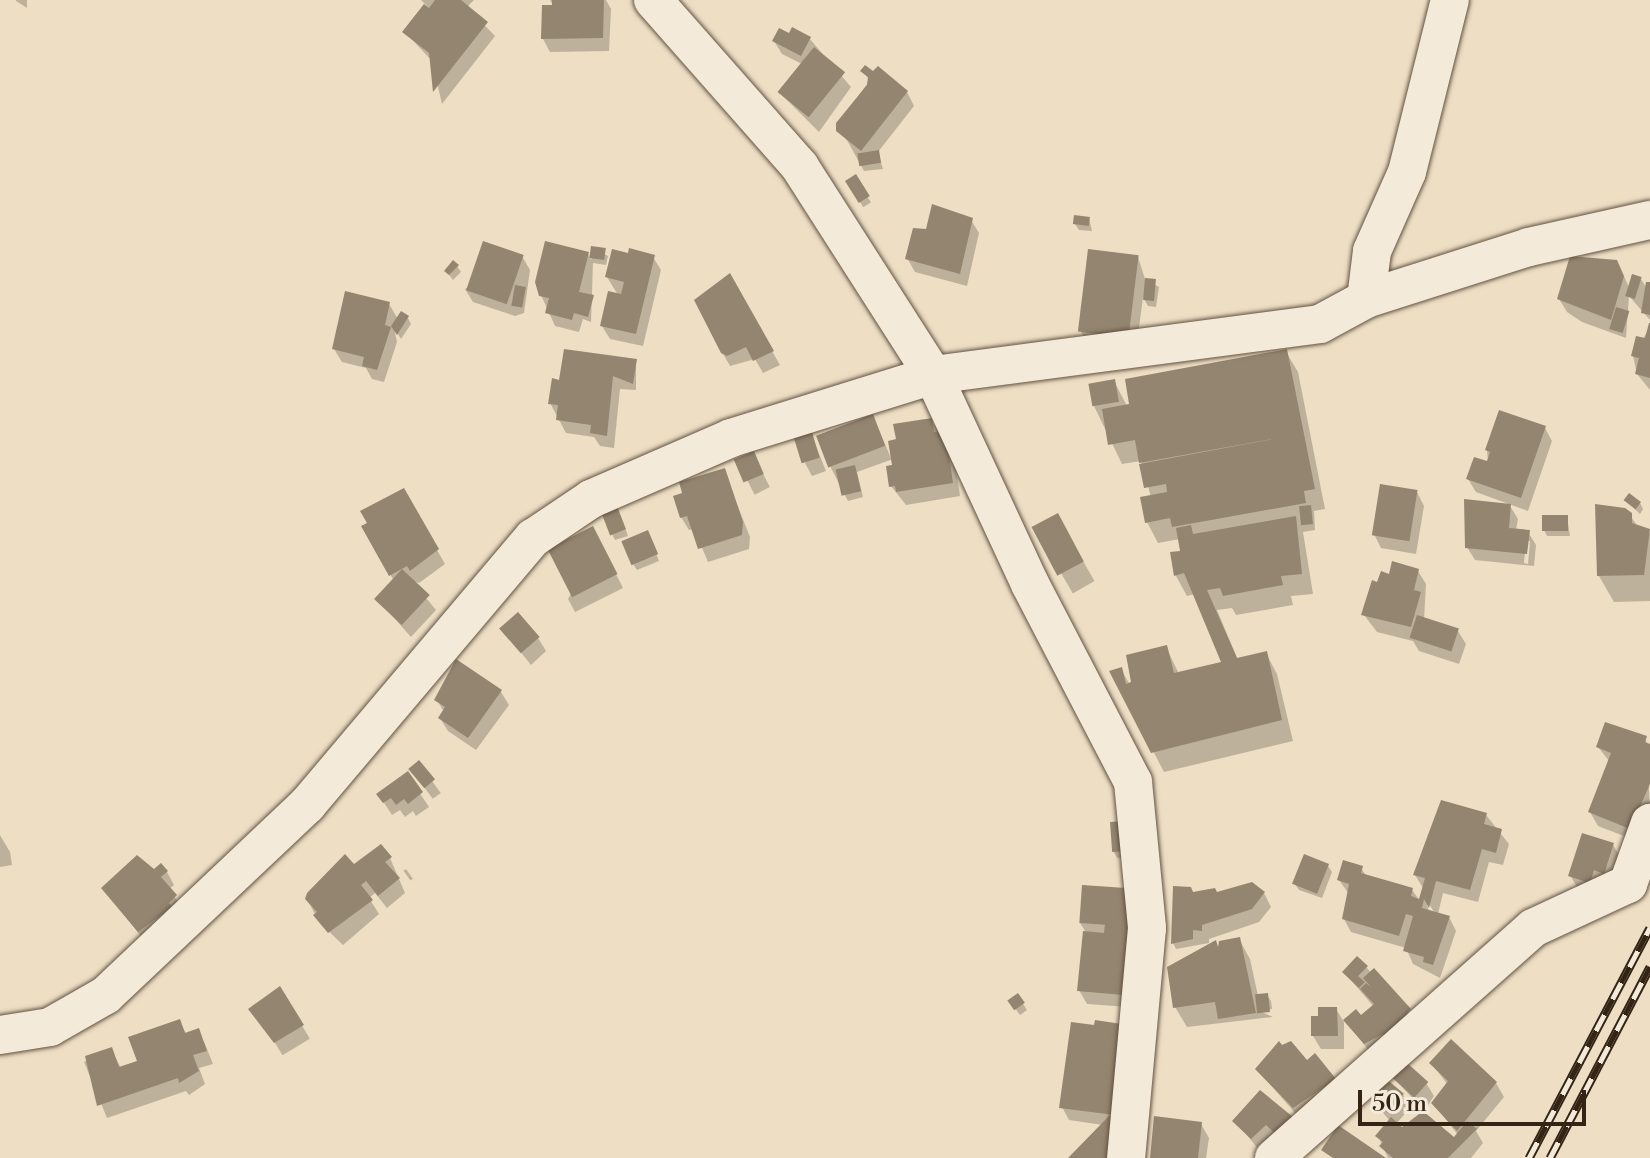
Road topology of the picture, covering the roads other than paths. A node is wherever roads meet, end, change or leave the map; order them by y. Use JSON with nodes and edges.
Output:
{"nodes":[{"id":1,"x":653,"y":0,"type":"edge"},
{"id":2,"x":1450,"y":0,"type":"edge"},
{"id":3,"x":1650,"y":220,"type":"edge"},
{"id":4,"x":1366,"y":299,"type":"junction"},
{"id":5,"x":933,"y":375,"type":"junction"},
{"id":6,"x":1650,"y":823,"type":"edge"},
{"id":7,"x":0,"y":1035,"type":"edge"},
{"id":8,"x":1126,"y":1158,"type":"edge"},
{"id":9,"x":1274,"y":1158,"type":"edge"}],
"edges":[{"from":1,"to":5,"type":"street"},
{"from":2,"to":4,"type":"street"},
{"from":3,"to":4,"type":"street"},
{"from":4,"to":5,"type":"street"},
{"from":5,"to":7,"type":"street"},
{"from":5,"to":8,"type":"street"},
{"from":6,"to":9,"type":"street"}]}
